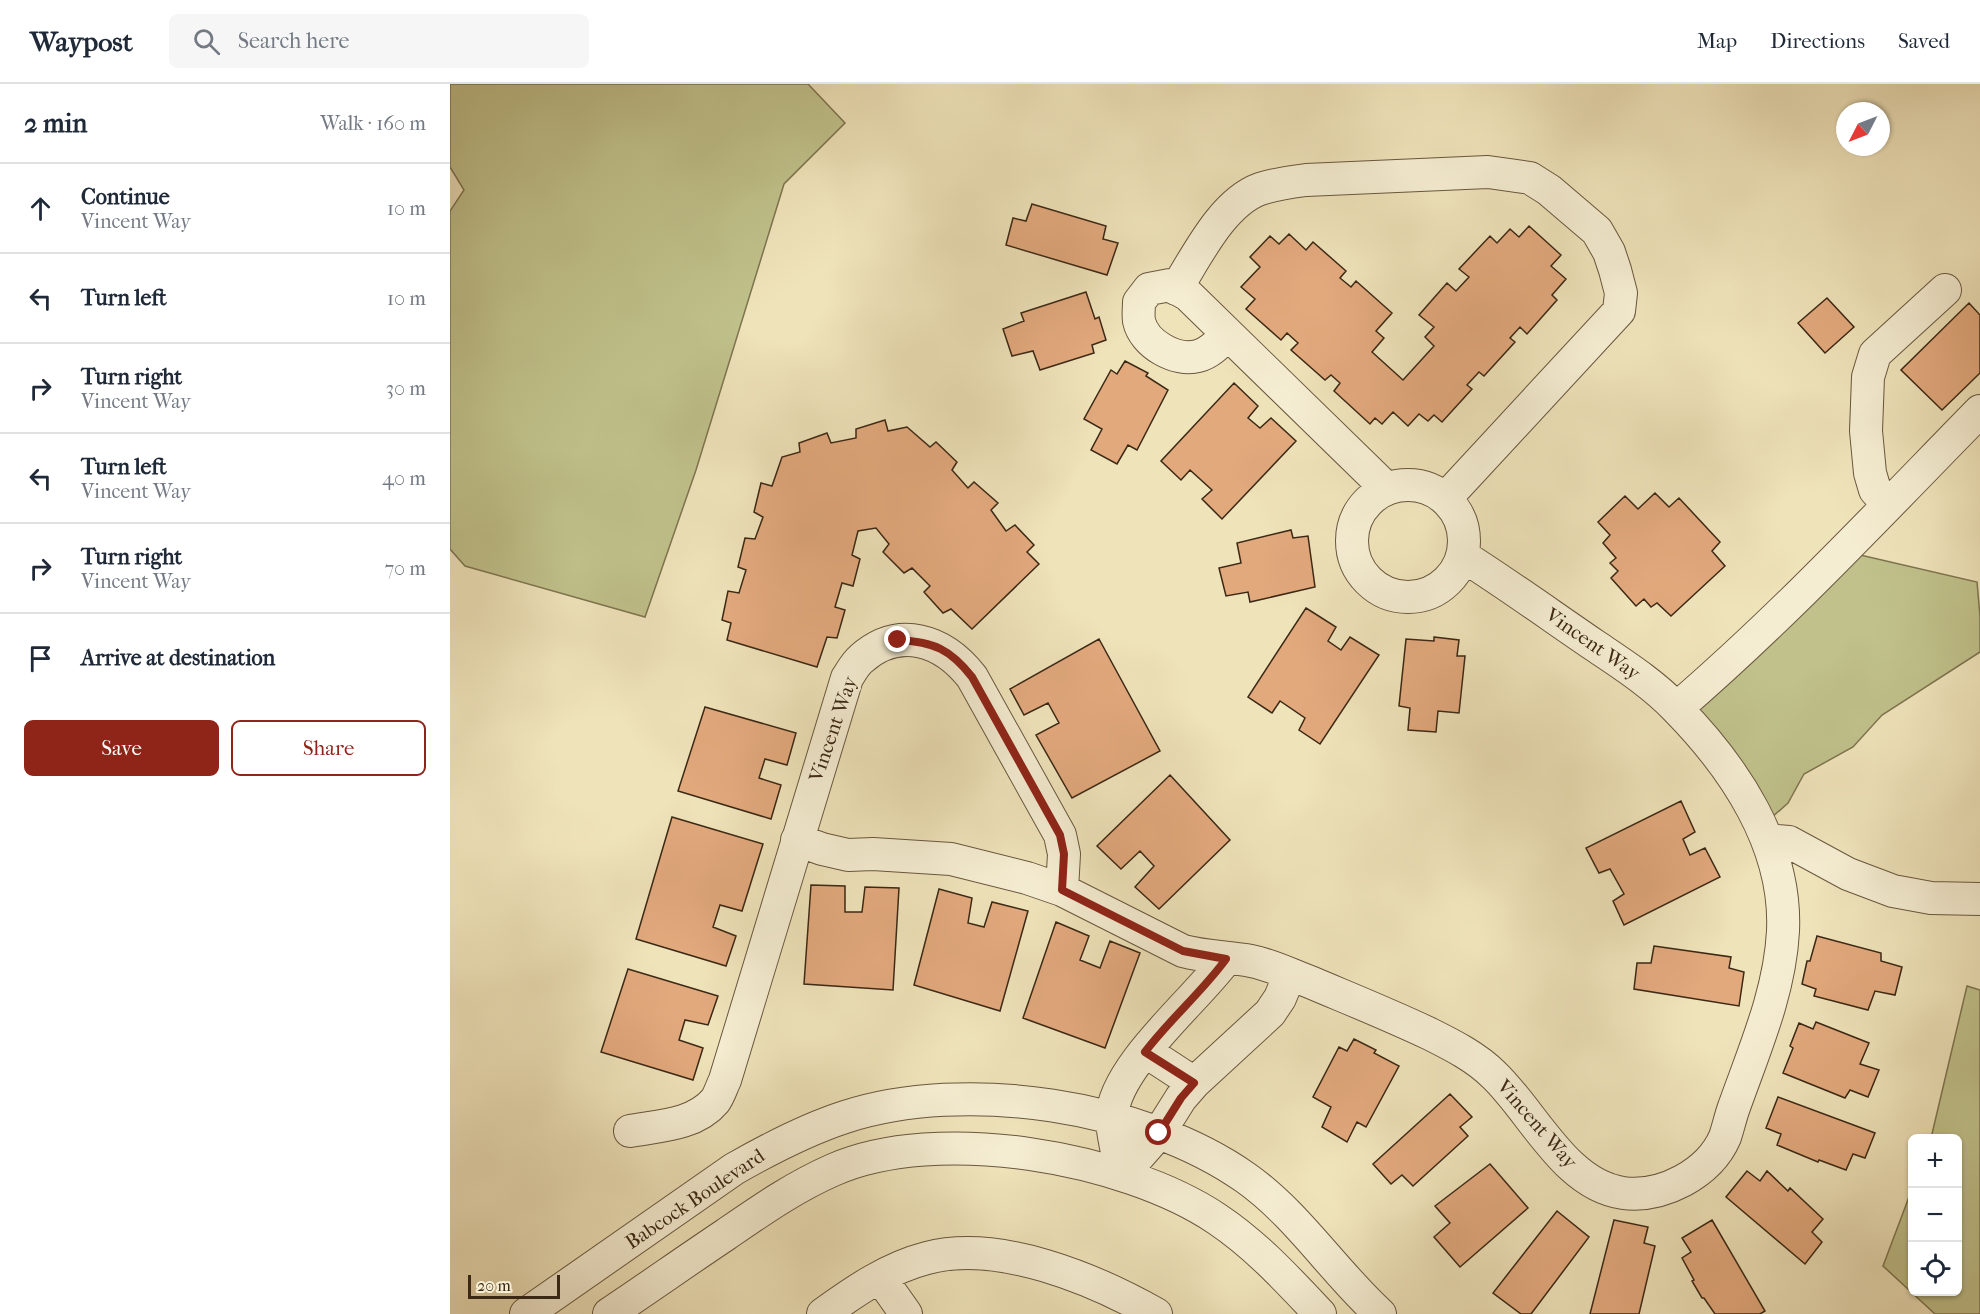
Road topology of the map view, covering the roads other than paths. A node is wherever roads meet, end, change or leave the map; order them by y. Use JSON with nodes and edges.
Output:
{"nodes":[{"id":1,"x":1176,"y":289,"type":"junction"},
{"id":2,"x":1945,"y":290,"type":"dead end"},
{"id":3,"x":1228,"y":334,"type":"junction"},
{"id":4,"x":1980,"y":411,"type":"edge"},
{"id":5,"x":1387,"y":489,"type":"junction"},
{"id":6,"x":1445,"y":499,"type":"junction"},
{"id":7,"x":1888,"y":504,"type":"junction"},
{"id":8,"x":1463,"y":556,"type":"junction"},
{"id":9,"x":1677,"y":708,"type":"junction"},
{"id":10,"x":797,"y":840,"type":"junction"},
{"id":11,"x":1767,"y":840,"type":"junction"},
{"id":12,"x":1062,"y":890,"type":"junction"},
{"id":13,"x":1980,"y":900,"type":"edge"},
{"id":14,"x":1226,"y":959,"type":"junction"},
{"id":15,"x":1290,"y":974,"type":"junction"},
{"id":16,"x":1145,"y":1052,"type":"junction"},
{"id":17,"x":1194,"y":1083,"type":"junction"},
{"id":18,"x":1112,"y":1118,"type":"junction"},
{"id":19,"x":630,"y":1131,"type":"dead end"},
{"id":20,"x":1159,"y":1133,"type":"junction"},
{"id":21,"x":1122,"y":1175,"type":"junction"},
{"id":22,"x":880,"y":1277,"type":"junction"},
{"id":23,"x":526,"y":1314,"type":"edge"},
{"id":24,"x":609,"y":1314,"type":"edge"},
{"id":25,"x":823,"y":1314,"type":"edge"},
{"id":26,"x":906,"y":1314,"type":"edge"},
{"id":27,"x":1156,"y":1314,"type":"edge"},
{"id":28,"x":1320,"y":1314,"type":"edge"},
{"id":29,"x":1380,"y":1314,"type":"edge"}],
"edges":[{"from":1,"to":3,"type":"street"},
{"from":1,"to":3,"type":"street"},
{"from":1,"to":6,"type":"street"},
{"from":2,"to":7,"type":"street"},
{"from":3,"to":5,"type":"street"},
{"from":4,"to":7,"type":"street"},
{"from":5,"to":6,"type":"street"},
{"from":5,"to":8,"type":"street"},
{"from":6,"to":8,"type":"street"},
{"from":7,"to":9,"type":"street"},
{"from":8,"to":9,"type":"street","name":"Vincent Way"},
{"from":9,"to":11,"type":"street","name":"Vincent Way"},
{"from":10,"to":12,"type":"street","name":"Vincent Way"},
{"from":10,"to":12,"type":"street","name":"Vincent Way"},
{"from":10,"to":19,"type":"street","name":"Vincent Way"},
{"from":11,"to":13,"type":"street"},
{"from":11,"to":15,"type":"street","name":"Vincent Way"},
{"from":12,"to":14,"type":"street","name":"Vincent Way"},
{"from":14,"to":15,"type":"street","name":"Vincent Way"},
{"from":14,"to":16,"type":"street"},
{"from":15,"to":17,"type":"street"},
{"from":16,"to":17,"type":"street"},
{"from":16,"to":18,"type":"street"},
{"from":17,"to":20,"type":"street"},
{"from":18,"to":20,"type":"street","name":"Babcock Boulevard"},
{"from":18,"to":21,"type":"street"},
{"from":18,"to":23,"type":"street","name":"Babcock Boulevard"},
{"from":20,"to":21,"type":"street"},
{"from":20,"to":29,"type":"street","name":"Babcock Boulevard"},
{"from":21,"to":24,"type":"street"},
{"from":21,"to":28,"type":"street"},
{"from":22,"to":25,"type":"street"},
{"from":22,"to":26,"type":"street"},
{"from":22,"to":27,"type":"street"}]}
